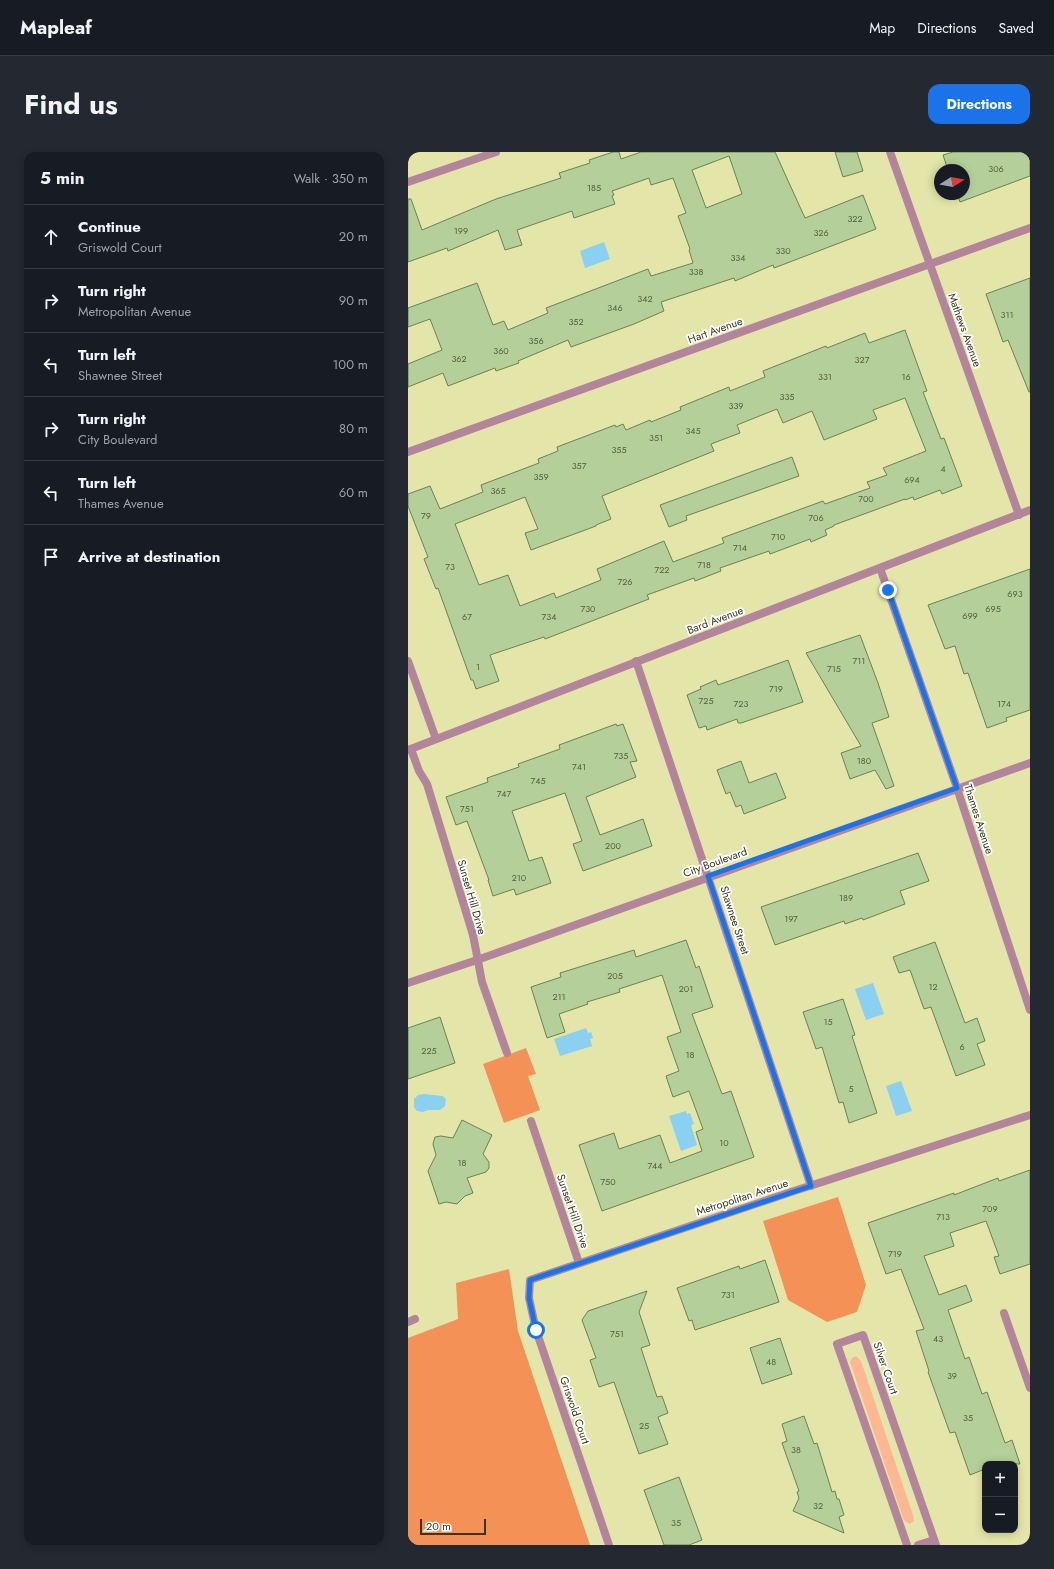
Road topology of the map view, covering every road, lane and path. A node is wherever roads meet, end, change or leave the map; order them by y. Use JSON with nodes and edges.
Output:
{"nodes":[{"id":1,"x":496,"y":152,"type":"edge"},
{"id":2,"x":890,"y":152,"type":"edge"},
{"id":3,"x":408,"y":182,"type":"edge"},
{"id":4,"x":1030,"y":228,"type":"edge"},
{"id":5,"x":930,"y":264,"type":"junction"},
{"id":6,"x":408,"y":452,"type":"edge"},
{"id":7,"x":1030,"y":510,"type":"edge"},
{"id":8,"x":1019,"y":514,"type":"junction"},
{"id":9,"x":880,"y":568,"type":"junction"},
{"id":10,"x":408,"y":660,"type":"edge"},
{"id":11,"x":636,"y":662,"type":"junction"},
{"id":12,"x":436,"y":739,"type":"junction"},
{"id":13,"x":410,"y":749,"type":"edge"},
{"id":14,"x":1030,"y":763,"type":"edge"},
{"id":15,"x":957,"y":788,"type":"junction"},
{"id":16,"x":708,"y":876,"type":"junction"},
{"id":17,"x":477,"y":960,"type":"junction"},
{"id":18,"x":408,"y":982,"type":"edge"},
{"id":19,"x":1030,"y":1010,"type":"edge"},
{"id":20,"x":507,"y":1053,"type":"dead end"},
{"id":21,"x":1030,"y":1115,"type":"edge"},
{"id":22,"x":531,"y":1120,"type":"dead end"},
{"id":23,"x":811,"y":1186,"type":"junction"},
{"id":24,"x":579,"y":1263,"type":"junction"},
{"id":25,"x":530,"y":1280,"type":"joint"},
{"id":26,"x":1004,"y":1313,"type":"dead end"},
{"id":27,"x":1030,"y":1388,"type":"edge"},
{"id":28,"x":935,"y":1542,"type":"edge"},
{"id":29,"x":609,"y":1545,"type":"edge"},
{"id":30,"x":907,"y":1545,"type":"edge"},
{"id":31,"x":918,"y":1545,"type":"edge"}],
"edges":[{"from":1,"to":3,"type":"street"},
{"from":2,"to":5,"type":"street","name":"Mathews Avenue"},
{"from":4,"to":5,"type":"street","name":"Hart Avenue"},
{"from":5,"to":6,"type":"street","name":"Hart Avenue"},
{"from":5,"to":8,"type":"street","name":"Mathews Avenue"},
{"from":7,"to":8,"type":"street","name":"Bard Avenue"},
{"from":8,"to":9,"type":"street","name":"Bard Avenue"},
{"from":9,"to":11,"type":"street","name":"Bard Avenue"},
{"from":9,"to":15,"type":"street","name":"Thames Avenue"},
{"from":10,"to":12,"type":"street"},
{"from":11,"to":12,"type":"street","name":"Bard Avenue"},
{"from":11,"to":16,"type":"street","name":"Shawnee Street"},
{"from":12,"to":13,"type":"street","name":"Bard Avenue"},
{"from":13,"to":17,"type":"street","name":"Sunset Hill Drive"},
{"from":14,"to":15,"type":"street","name":"City Boulevard"},
{"from":15,"to":16,"type":"street","name":"City Boulevard"},
{"from":15,"to":19,"type":"street","name":"Thames Avenue"},
{"from":16,"to":17,"type":"street","name":"City Boulevard"},
{"from":16,"to":23,"type":"street","name":"Shawnee Street"},
{"from":17,"to":18,"type":"street","name":"City Boulevard"},
{"from":17,"to":20,"type":"street","name":"Sunset Hill Drive"},
{"from":21,"to":23,"type":"street","name":"Metropolitan Avenue"},
{"from":22,"to":24,"type":"street","name":"Sunset Hill Drive"},
{"from":23,"to":24,"type":"street","name":"Metropolitan Avenue"},
{"from":24,"to":25,"type":"street","name":"Metropolitan Avenue"},
{"from":25,"to":29,"type":"street","name":"Griswold Court"},
{"from":26,"to":27,"type":"street"},
{"from":28,"to":30,"type":"street","name":"Silver Court"},
{"from":28,"to":31,"type":"street"}]}
